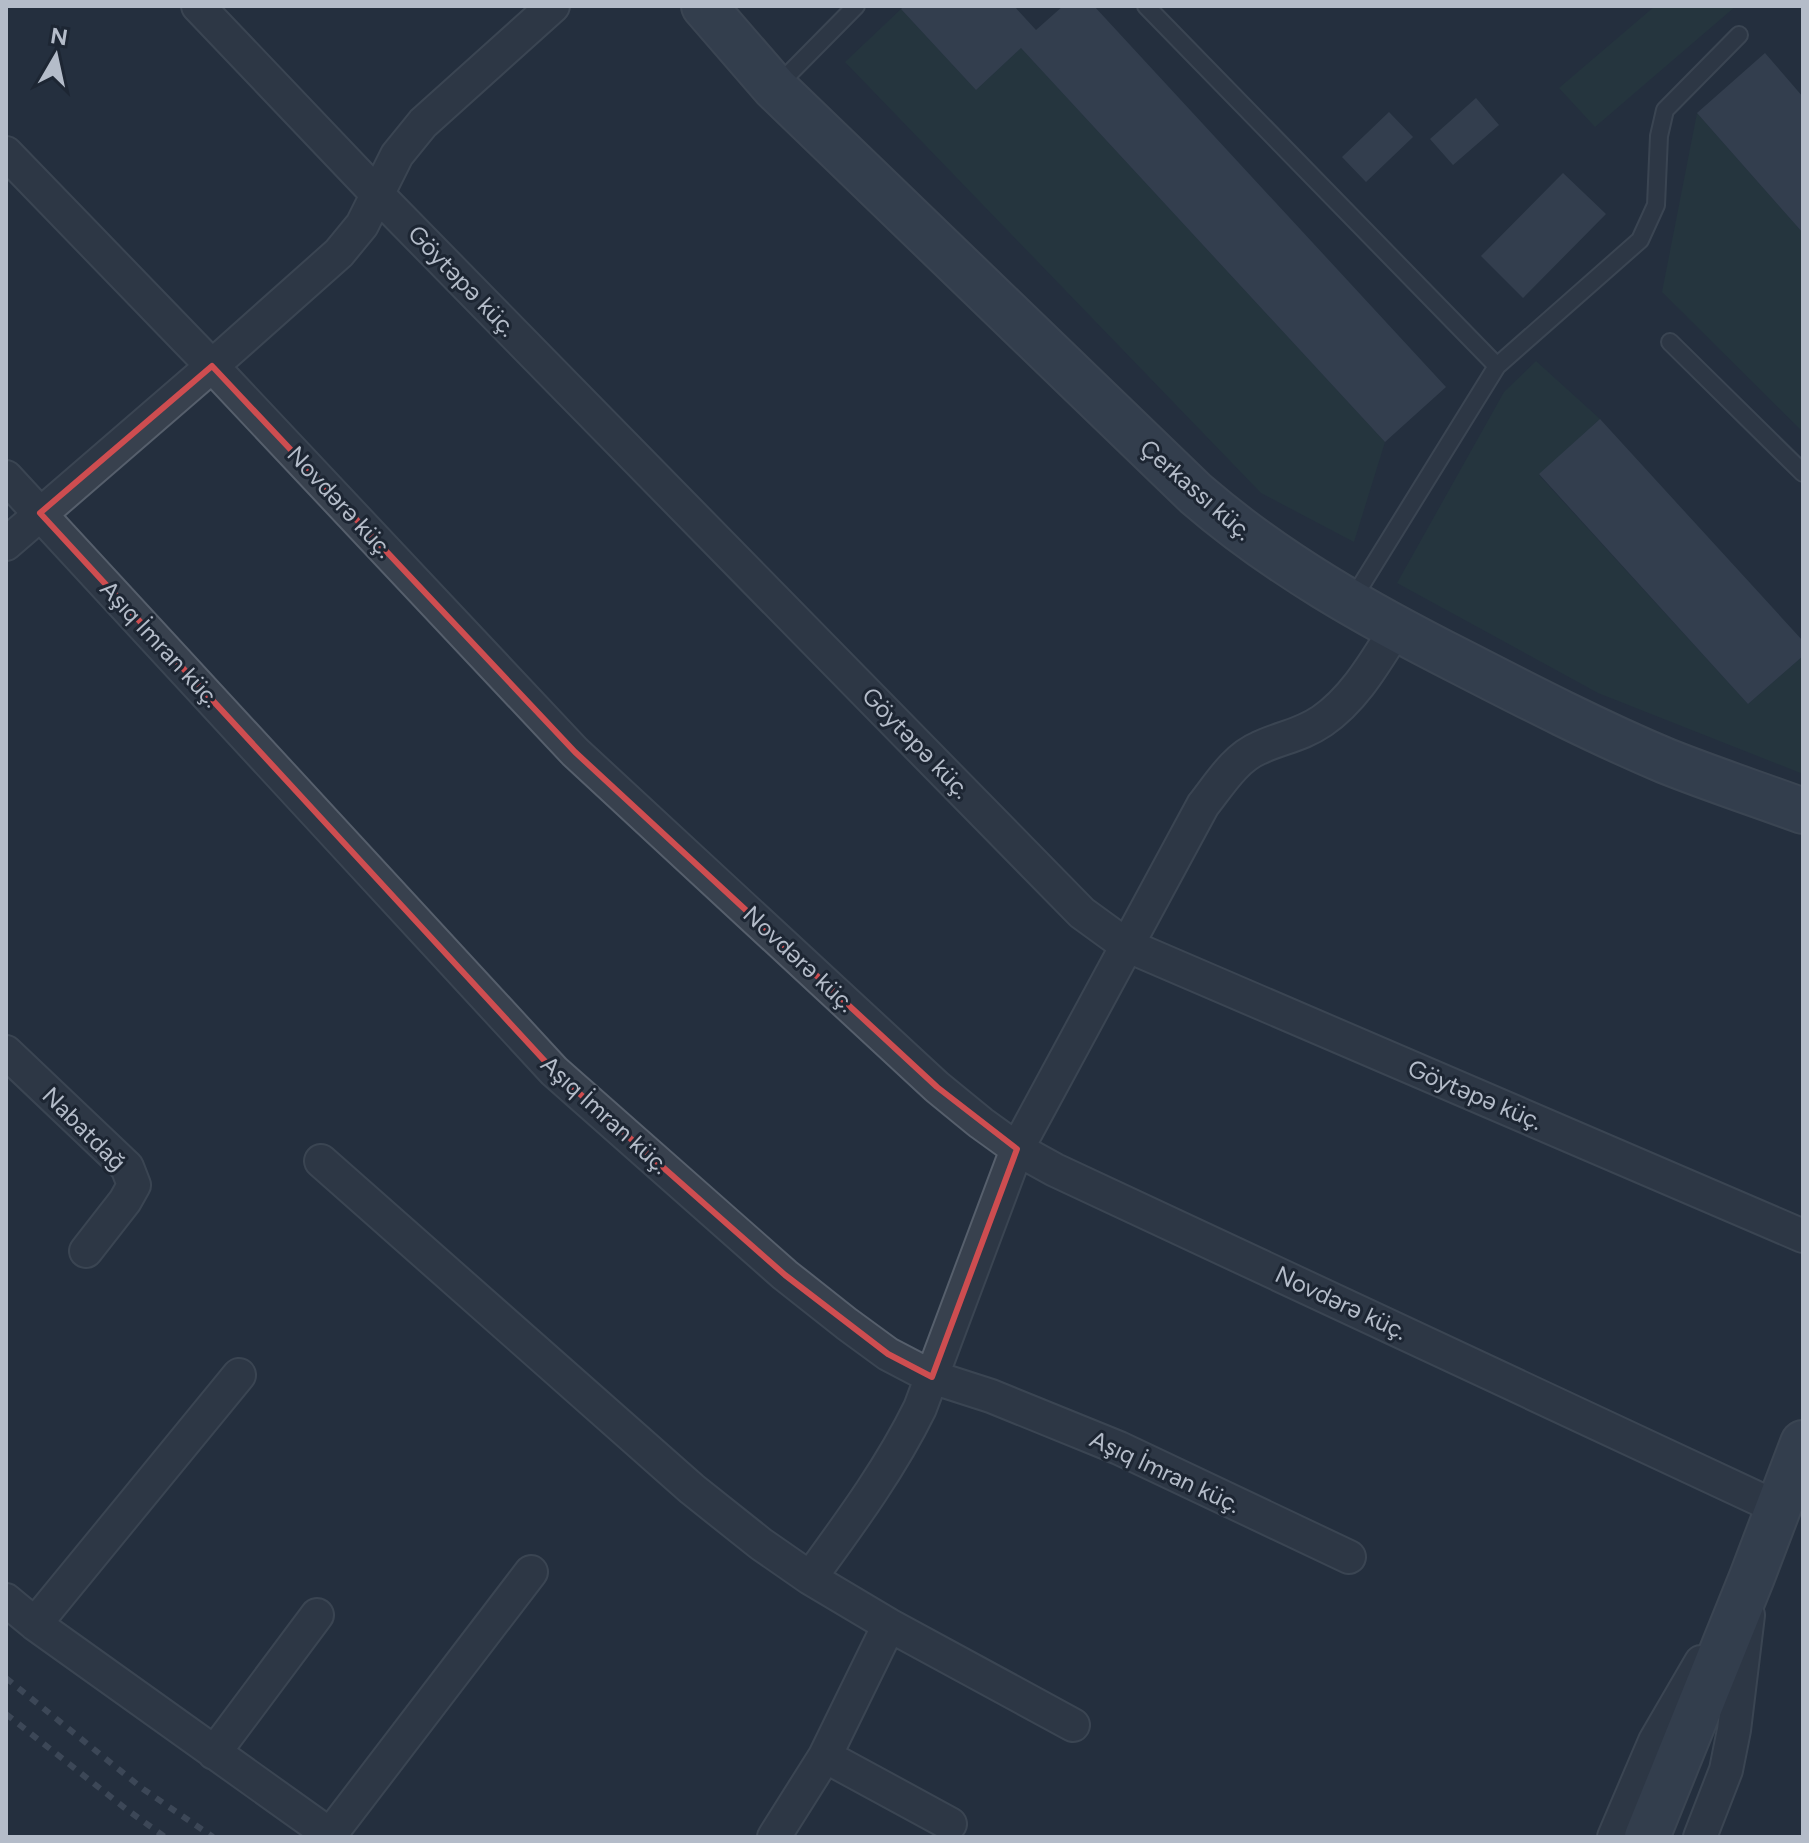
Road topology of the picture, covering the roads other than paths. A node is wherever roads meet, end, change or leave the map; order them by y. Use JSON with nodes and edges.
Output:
{"nodes":[{"id":1,"x":198,"y":6,"type":"edge"},
{"id":2,"x":553,"y":6,"type":"edge"},
{"id":3,"x":704,"y":6,"type":"edge"},
{"id":4,"x":856,"y":6,"type":"edge"},
{"id":5,"x":1146,"y":6,"type":"edge"},
{"id":6,"x":1739,"y":35,"type":"dead end"},
{"id":7,"x":775,"y":88,"type":"junction"},
{"id":8,"x":6,"y":153,"type":"edge"},
{"id":9,"x":378,"y":195,"type":"junction"},
{"id":10,"x":1670,"y":342,"type":"dead end"},
{"id":11,"x":212,"y":366,"type":"junction"},
{"id":12,"x":1497,"y":366,"type":"junction"},
{"id":13,"x":1803,"y":473,"type":"edge"},
{"id":14,"x":6,"y":477,"type":"edge"},
{"id":15,"x":40,"y":513,"type":"junction"},
{"id":16,"x":6,"y":544,"type":"edge"},
{"id":17,"x":1350,"y":603,"type":"junction"},
{"id":18,"x":1396,"y":629,"type":"junction"},
{"id":19,"x":1803,"y":811,"type":"edge"},
{"id":20,"x":1126,"y":945,"type":"junction"},
{"id":21,"x":6,"y":1052,"type":"edge"},
{"id":22,"x":1017,"y":1149,"type":"junction"},
{"id":23,"x":321,"y":1161,"type":"dead end"},
{"id":24,"x":1803,"y":1236,"type":"edge"},
{"id":25,"x":86,"y":1251,"type":"dead end"},
{"id":26,"x":239,"y":1375,"type":"dead end"},
{"id":27,"x":932,"y":1377,"type":"junction"},
{"id":28,"x":1803,"y":1443,"type":"edge"},
{"id":29,"x":1778,"y":1508,"type":"junction"},
{"id":30,"x":1349,"y":1557,"type":"dead end"},
{"id":31,"x":531,"y":1572,"type":"dead end"},
{"id":32,"x":1752,"y":1577,"type":"junction"},
{"id":33,"x":810,"y":1578,"type":"junction"},
{"id":34,"x":6,"y":1600,"type":"edge"},
{"id":35,"x":317,"y":1615,"type":"dead end"},
{"id":36,"x":35,"y":1624,"type":"junction"},
{"id":37,"x":889,"y":1625,"type":"junction"},
{"id":38,"x":1073,"y":1725,"type":"dead end"},
{"id":39,"x":214,"y":1753,"type":"junction"},
{"id":40,"x":825,"y":1756,"type":"junction"},
{"id":41,"x":950,"y":1824,"type":"dead end"},
{"id":42,"x":331,"y":1836,"type":"edge"},
{"id":43,"x":774,"y":1837,"type":"edge"},
{"id":44,"x":1614,"y":1837,"type":"edge"},
{"id":45,"x":1647,"y":1837,"type":"edge"},
{"id":46,"x":1700,"y":1837,"type":"edge"}],
"edges":[{"from":1,"to":9,"type":"street","name":"Göytəpə küç."},
{"from":2,"to":9,"type":"street"},
{"from":3,"to":7,"type":"street","name":"Çerkassı küç."},
{"from":4,"to":7,"type":"lane"},
{"from":5,"to":12,"type":"lane"},
{"from":6,"to":12,"type":"lane"},
{"from":7,"to":17,"type":"street","name":"Çerkassı küç."},
{"from":8,"to":11,"type":"street","name":"Novdərə küç."},
{"from":9,"to":11,"type":"street"},
{"from":9,"to":20,"type":"street","name":"Göytəpə küç."},
{"from":10,"to":13,"type":"lane"},
{"from":11,"to":15,"type":"street"},
{"from":11,"to":22,"type":"street","name":"Novdərə küç."},
{"from":12,"to":17,"type":"lane"},
{"from":14,"to":15,"type":"street","name":"Aşıq İmran küç."},
{"from":15,"to":16,"type":"street"},
{"from":15,"to":27,"type":"street","name":"Aşıq İmran küç."},
{"from":17,"to":18,"type":"street","name":"Çerkassı küç."},
{"from":18,"to":19,"type":"street","name":"Çerkassı küç."},
{"from":18,"to":20,"type":"street"},
{"from":20,"to":22,"type":"street"},
{"from":20,"to":24,"type":"street","name":"Göytəpə küç."},
{"from":21,"to":25,"type":"street","name":"Nabatdağ"},
{"from":22,"to":27,"type":"street"},
{"from":22,"to":29,"type":"street","name":"Novdərə küç."},
{"from":23,"to":33,"type":"street"},
{"from":26,"to":36,"type":"street"},
{"from":27,"to":30,"type":"street","name":"Aşıq İmran küç."},
{"from":27,"to":33,"type":"street"},
{"from":28,"to":29,"type":"street"},
{"from":29,"to":32,"type":"street"},
{"from":31,"to":42,"type":"street"},
{"from":32,"to":44,"type":"street"},
{"from":32,"to":45,"type":"street"},
{"from":32,"to":46,"type":"street"},
{"from":33,"to":37,"type":"street"},
{"from":34,"to":36,"type":"street"},
{"from":35,"to":39,"type":"street"},
{"from":36,"to":39,"type":"street"},
{"from":37,"to":38,"type":"street"},
{"from":37,"to":40,"type":"street"},
{"from":39,"to":42,"type":"street"},
{"from":40,"to":41,"type":"street"},
{"from":40,"to":43,"type":"street"}]}
